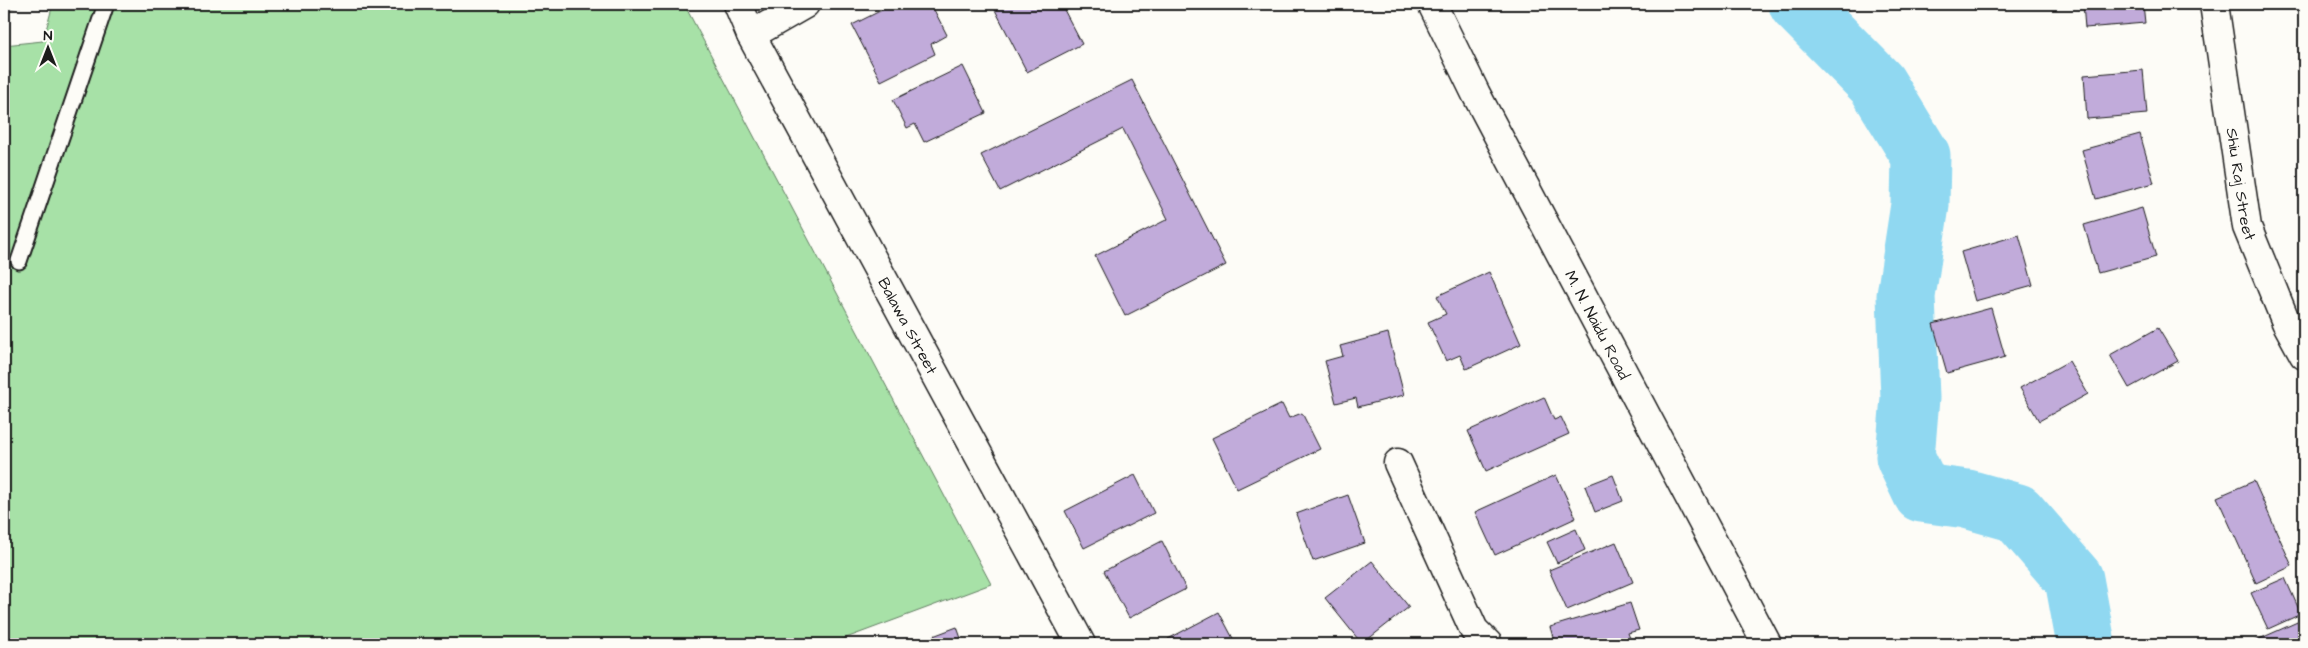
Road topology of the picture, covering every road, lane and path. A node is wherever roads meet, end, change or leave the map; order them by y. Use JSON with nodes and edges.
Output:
{"nodes":[{"id":1,"x":106,"y":4,"type":"edge"},
{"id":2,"x":738,"y":4,"type":"edge"},
{"id":3,"x":805,"y":4,"type":"edge"},
{"id":4,"x":1432,"y":4,"type":"edge"},
{"id":5,"x":2214,"y":4,"type":"edge"},
{"id":6,"x":751,"y":35,"type":"junction"},
{"id":7,"x":19,"y":262,"type":"dead end"},
{"id":8,"x":2304,"y":355,"type":"edge"},
{"id":9,"x":1398,"y":464,"type":"dead end"},
{"id":10,"x":1473,"y":640,"type":"edge"},
{"id":11,"x":1081,"y":644,"type":"edge"},
{"id":12,"x":1767,"y":644,"type":"edge"}],
"edges":[{"from":1,"to":7,"type":"lane"},
{"from":2,"to":6,"type":"street","name":"Balawa Street"},
{"from":3,"to":6,"type":"street"},
{"from":4,"to":12,"type":"street","name":"M. N. Naidu Road"},
{"from":5,"to":8,"type":"street","name":"Shiu Raj Street"},
{"from":6,"to":11,"type":"street","name":"Balawa Street"},
{"from":9,"to":10,"type":"street"}]}
